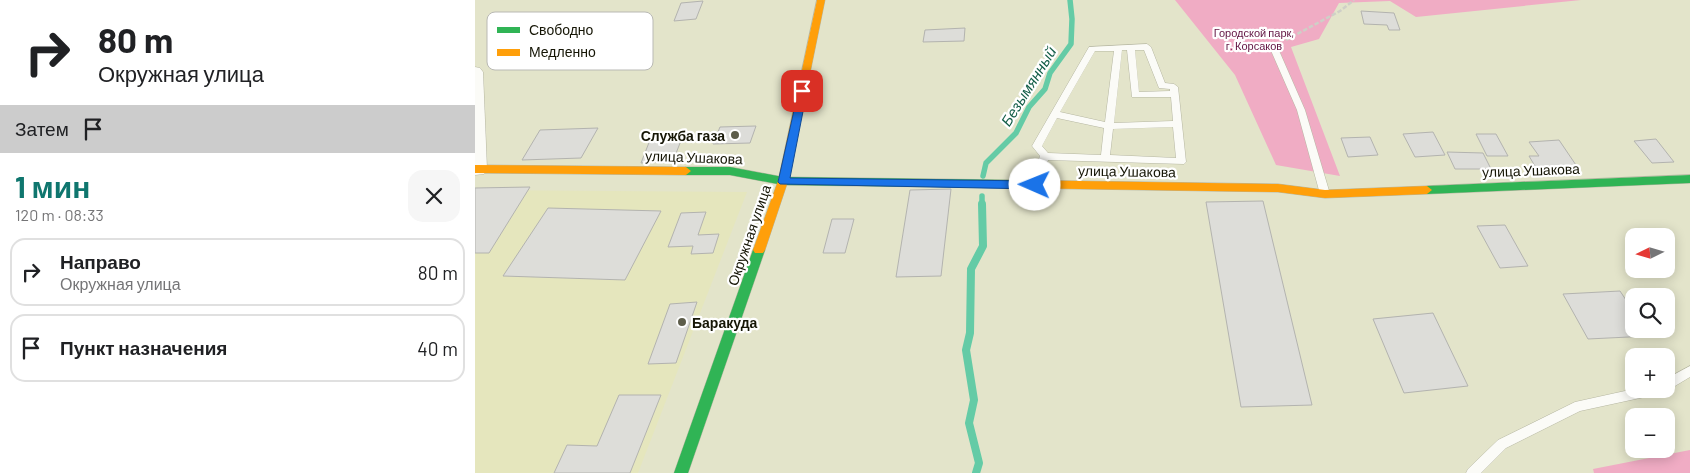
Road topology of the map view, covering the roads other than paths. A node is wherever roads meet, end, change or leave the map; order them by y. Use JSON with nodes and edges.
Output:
{"nodes":[{"id":1,"x":821,"y":0,"type":"edge"},
{"id":2,"x":1273,"y":46,"type":"road end"},
{"id":3,"x":1118,"y":48,"type":"junction"},
{"id":4,"x":1131,"y":48,"type":"junction"},
{"id":5,"x":475,"y":72,"type":"edge"},
{"id":6,"x":1175,"y":94,"type":"junction"},
{"id":7,"x":1055,"y":114,"type":"junction"},
{"id":8,"x":1177,"y":124,"type":"junction"},
{"id":9,"x":1109,"y":126,"type":"junction"},
{"id":10,"x":1045,"y":156,"type":"junction"},
{"id":11,"x":1105,"y":159,"type":"junction"},
{"id":12,"x":476,"y":169,"type":"edge"},
{"id":13,"x":1690,"y":179,"type":"edge"},
{"id":14,"x":783,"y":182,"type":"junction"},
{"id":15,"x":1035,"y":185,"type":"junction"},
{"id":16,"x":1325,"y":194,"type":"junction"},
{"id":17,"x":1690,"y":371,"type":"edge"},
{"id":18,"x":1675,"y":380,"type":"edge"},
{"id":19,"x":1625,"y":396,"type":"edge"},
{"id":20,"x":681,"y":473,"type":"edge"},
{"id":21,"x":1472,"y":473,"type":"edge"}],
"edges":[{"from":1,"to":14,"type":"street","name":"Окружная улица"},
{"from":2,"to":16,"type":"lane"},
{"from":3,"to":4,"type":"lane"},
{"from":3,"to":7,"type":"lane"},
{"from":3,"to":9,"type":"lane"},
{"from":4,"to":6,"type":"lane"},
{"from":4,"to":6,"type":"lane"},
{"from":5,"to":12,"type":"street"},
{"from":6,"to":8,"type":"lane"},
{"from":7,"to":9,"type":"lane"},
{"from":7,"to":10,"type":"lane"},
{"from":8,"to":9,"type":"lane"},
{"from":8,"to":11,"type":"lane"},
{"from":9,"to":11,"type":"lane"},
{"from":10,"to":11,"type":"lane"},
{"from":10,"to":15,"type":"lane"},
{"from":12,"to":14,"type":"street","name":"улица Ушакова"},
{"from":13,"to":16,"type":"street","name":"улица Ушакова"},
{"from":14,"to":15,"type":"street","name":"улица Ушакова"},
{"from":14,"to":20,"type":"street","name":"Окружная улица"},
{"from":15,"to":16,"type":"street","name":"улица Ушакова"},
{"from":17,"to":18,"type":"lane"},
{"from":19,"to":21,"type":"lane"}]}
